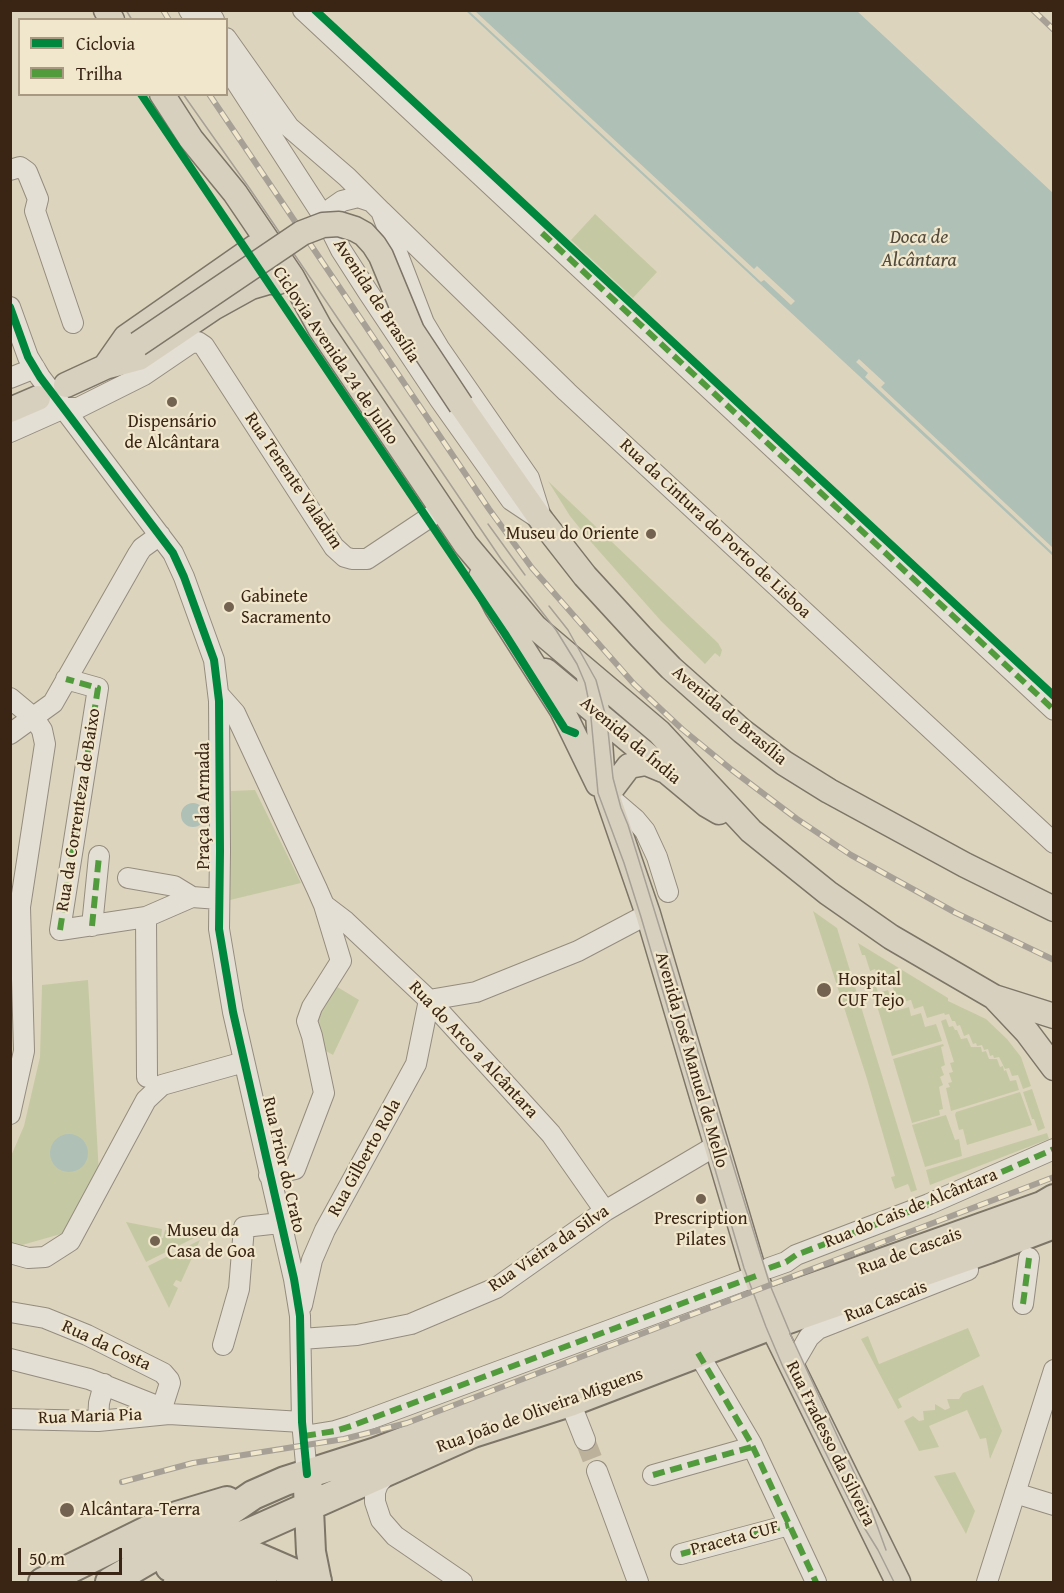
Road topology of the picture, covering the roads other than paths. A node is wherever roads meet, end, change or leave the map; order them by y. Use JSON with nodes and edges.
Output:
{"nodes":[{"id":1,"x":303,"y":10,"type":"edge"},
{"id":2,"x":228,"y":52,"type":"edge"},
{"id":3,"x":163,"y":96,"type":"edge"},
{"id":4,"x":191,"y":139,"type":"junction"},
{"id":5,"x":10,"y":170,"type":"edge"},
{"id":6,"x":376,"y":206,"type":"junction"},
{"id":7,"x":327,"y":222,"type":"junction"},
{"id":8,"x":255,"y":247,"type":"junction"},
{"id":9,"x":285,"y":279,"type":"junction"},
{"id":10,"x":10,"y":307,"type":"edge"},
{"id":11,"x":73,"y":323,"type":"dead end"},
{"id":12,"x":105,"y":367,"type":"junction"},
{"id":13,"x":10,"y":378,"type":"edge"},
{"id":14,"x":38,"y":381,"type":"junction"},
{"id":15,"x":65,"y":397,"type":"junction"},
{"id":16,"x":10,"y":410,"type":"edge"},
{"id":17,"x":10,"y":432,"type":"edge"},
{"id":18,"x":442,"y":510,"type":"junction"},
{"id":19,"x":542,"y":521,"type":"junction"},
{"id":20,"x":160,"y":535,"type":"junction"},
{"id":21,"x":466,"y":545,"type":"junction"},
{"id":22,"x":518,"y":641,"type":"junction"},
{"id":23,"x":588,"y":673,"type":"junction"},
{"id":24,"x":66,"y":679,"type":"junction"},
{"id":25,"x":219,"y":695,"type":"junction"},
{"id":26,"x":10,"y":698,"type":"edge"},
{"id":27,"x":1053,"y":710,"type":"edge"},
{"id":28,"x":598,"y":714,"type":"junction"},
{"id":29,"x":34,"y":718,"type":"junction"},
{"id":30,"x":10,"y":734,"type":"edge"},
{"id":31,"x":671,"y":775,"type":"junction"},
{"id":32,"x":610,"y":805,"type":"junction"},
{"id":33,"x":751,"y":831,"type":"junction"},
{"id":34,"x":1053,"y":843,"type":"edge"},
{"id":35,"x":99,"y":856,"type":"dead end"},
{"id":36,"x":128,"y":878,"type":"dead end"},
{"id":37,"x":668,"y":892,"type":"dead end"},
{"id":38,"x":192,"y":897,"type":"junction"},
{"id":39,"x":321,"y":897,"type":"junction"},
{"id":40,"x":219,"y":908,"type":"junction"},
{"id":41,"x":1053,"y":909,"type":"edge"},
{"id":42,"x":648,"y":914,"type":"junction"},
{"id":43,"x":146,"y":917,"type":"junction"},
{"id":44,"x":15,"y":924,"type":"edge"},
{"id":45,"x":92,"y":926,"type":"junction"},
{"id":46,"x":994,"y":997,"type":"junction"},
{"id":47,"x":429,"y":1000,"type":"junction"},
{"id":48,"x":1049,"y":1016,"type":"edge"},
{"id":49,"x":244,"y":1062,"type":"junction"},
{"id":50,"x":1053,"y":1068,"type":"edge"},
{"id":51,"x":147,"y":1077,"type":"dead end"},
{"id":52,"x":10,"y":1114,"type":"edge"},
{"id":53,"x":717,"y":1145,"type":"junction"},
{"id":54,"x":1053,"y":1149,"type":"edge"},
{"id":55,"x":269,"y":1175,"type":"junction"},
{"id":56,"x":605,"y":1211,"type":"junction"},
{"id":57,"x":1053,"y":1218,"type":"edge"},
{"id":58,"x":280,"y":1223,"type":"junction"},
{"id":59,"x":988,"y":1249,"type":"junction"},
{"id":60,"x":10,"y":1253,"type":"edge"},
{"id":61,"x":1029,"y":1258,"type":"dead end"},
{"id":62,"x":762,"y":1272,"type":"junction"},
{"id":63,"x":1023,"y":1304,"type":"dead end"},
{"id":64,"x":10,"y":1312,"type":"edge"},
{"id":65,"x":770,"y":1314,"type":"junction"},
{"id":66,"x":300,"y":1316,"type":"junction"},
{"id":67,"x":301,"y":1339,"type":"junction"},
{"id":68,"x":223,"y":1345,"type":"dead end"},
{"id":69,"x":698,"y":1353,"type":"junction"},
{"id":70,"x":10,"y":1359,"type":"edge"},
{"id":71,"x":792,"y":1366,"type":"junction"},
{"id":72,"x":1053,"y":1370,"type":"edge"},
{"id":73,"x":104,"y":1384,"type":"junction"},
{"id":74,"x":570,"y":1401,"type":"junction"},
{"id":75,"x":166,"y":1411,"type":"junction"},
{"id":76,"x":10,"y":1419,"type":"edge"},
{"id":77,"x":98,"y":1420,"type":"junction"},
{"id":78,"x":303,"y":1429,"type":"junction"},
{"id":79,"x":585,"y":1440,"type":"tunnel mouth"},
{"id":80,"x":752,"y":1447,"type":"junction"},
{"id":81,"x":390,"y":1470,"type":"junction"},
{"id":82,"x":597,"y":1471,"type":"tunnel mouth"},
{"id":83,"x":307,"y":1474,"type":"junction"},
{"id":84,"x":653,"y":1475,"type":"dead end"},
{"id":85,"x":1015,"y":1493,"type":"junction"},
{"id":86,"x":253,"y":1495,"type":"junction"},
{"id":87,"x":309,"y":1505,"type":"junction"},
{"id":88,"x":1053,"y":1505,"type":"edge"},
{"id":89,"x":789,"y":1525,"type":"junction"},
{"id":90,"x":217,"y":1545,"type":"junction"},
{"id":91,"x":681,"y":1554,"type":"dead end"},
{"id":92,"x":43,"y":1582,"type":"edge"},
{"id":93,"x":110,"y":1582,"type":"edge"},
{"id":94,"x":143,"y":1582,"type":"edge"},
{"id":95,"x":178,"y":1582,"type":"edge"},
{"id":96,"x":262,"y":1582,"type":"edge"},
{"id":97,"x":319,"y":1582,"type":"edge"},
{"id":98,"x":462,"y":1582,"type":"edge"},
{"id":99,"x":638,"y":1582,"type":"edge"},
{"id":100,"x":816,"y":1582,"type":"edge"},
{"id":101,"x":898,"y":1582,"type":"edge"},
{"id":102,"x":987,"y":1582,"type":"edge"}],
"edges":[{"from":1,"to":27,"type":"street"},
{"from":2,"to":6,"type":"street","name":"Avenida de Brasília"},
{"from":2,"to":7,"type":"street","name":"Avenida de Brasília"},
{"from":3,"to":4,"type":"main road"},
{"from":4,"to":8,"type":"main road"},
{"from":4,"to":9,"type":"main road"},
{"from":5,"to":11,"type":"street"},
{"from":6,"to":7,"type":"street"},
{"from":6,"to":19,"type":"street","name":"Avenida de Brasília"},
{"from":6,"to":34,"type":"street","name":"Rua da Cintura do Porto de Lisboa"},
{"from":7,"to":19,"type":"street","name":"Avenida de Brasília"},
{"from":8,"to":9,"type":"main road"},
{"from":8,"to":12,"type":"main road"},
{"from":9,"to":12,"type":"main road"},
{"from":9,"to":18,"type":"main road"},
{"from":10,"to":14,"type":"street","name":"Praça da Armada"},
{"from":12,"to":15,"type":"main road"},
{"from":12,"to":19,"type":"main road","bridge":true},
{"from":13,"to":14,"type":"street"},
{"from":14,"to":15,"type":"street","name":"Praça da Armada"},
{"from":14,"to":16,"type":"main road"},
{"from":15,"to":17,"type":"street"},
{"from":15,"to":18,"type":"street","name":"Rua Tenente Valadim"},
{"from":15,"to":20,"type":"street","name":"Praça da Armada"},
{"from":18,"to":21,"type":"main road"},
{"from":19,"to":41,"type":"main road","name":"Avenida de Brasília"},
{"from":20,"to":24,"type":"street"},
{"from":20,"to":25,"type":"street","name":"Praça da Armada"},
{"from":21,"to":22,"type":"main road"},
{"from":21,"to":23,"type":"main road","name":"Avenida da Índia"},
{"from":22,"to":28,"type":"main road","name":"Avenida da Índia"},
{"from":22,"to":32,"type":"main road","name":"Avenida José Manuel de Mello"},
{"from":23,"to":28,"type":"main road","name":"Avenida José Manuel de Mello"},
{"from":23,"to":33,"type":"main road","name":"Avenida da Índia"},
{"from":24,"to":29,"type":"street"},
{"from":24,"to":45,"type":"street","name":"Rua da Correnteza de Baixo"},
{"from":25,"to":39,"type":"street"},
{"from":25,"to":40,"type":"street","name":"Praça da Armada"},
{"from":26,"to":29,"type":"street"},
{"from":28,"to":31,"type":"main road","name":"Avenida da Índia"},
{"from":28,"to":32,"type":"main road","name":"Avenida José Manuel de Mello"},
{"from":29,"to":30,"type":"street"},
{"from":29,"to":44,"type":"street"},
{"from":31,"to":32,"type":"main road"},
{"from":31,"to":33,"type":"main road","name":"Avenida da Índia"},
{"from":32,"to":37,"type":"street","name":"Avenida José Manuel de Mello"},
{"from":32,"to":42,"type":"main road","name":"Avenida José Manuel de Mello"},
{"from":33,"to":46,"type":"main road","name":"Avenida da Índia"},
{"from":35,"to":45,"type":"street"},
{"from":36,"to":38,"type":"street"},
{"from":38,"to":40,"type":"street"},
{"from":38,"to":43,"type":"street"},
{"from":39,"to":47,"type":"street","name":"Rua do Arco a Alcântara"},
{"from":39,"to":55,"type":"street"},
{"from":40,"to":49,"type":"street","name":"Rua Prior do Crato"},
{"from":42,"to":47,"type":"street"},
{"from":42,"to":53,"type":"main road","name":"Avenida José Manuel de Mello"},
{"from":43,"to":45,"type":"street"},
{"from":43,"to":51,"type":"street"},
{"from":44,"to":52,"type":"street"},
{"from":46,"to":48,"type":"main road","name":"Avenida da Índia"},
{"from":46,"to":50,"type":"main road","name":"Avenida da Índia"},
{"from":47,"to":56,"type":"street","name":"Rua do Arco a Alcântara"},
{"from":47,"to":66,"type":"street","name":"Rua Gilberto Rola"},
{"from":49,"to":55,"type":"street","name":"Rua Prior do Crato"},
{"from":49,"to":60,"type":"street"},
{"from":53,"to":56,"type":"street","name":"Rua Vieira da Silva"},
{"from":53,"to":62,"type":"main road","name":"Avenida José Manuel de Mello"},
{"from":54,"to":62,"type":"street","name":"Rua do Cais de Alcântara"},
{"from":55,"to":58,"type":"street","name":"Rua Prior do Crato"},
{"from":56,"to":67,"type":"street","name":"Rua Vieira da Silva"},
{"from":57,"to":59,"type":"highway","name":"Rua de Cascais"},
{"from":57,"to":65,"type":"highway","name":"Rua de Cascais"},
{"from":58,"to":66,"type":"street","name":"Rua Prior do Crato"},
{"from":58,"to":68,"type":"street"},
{"from":59,"to":65,"type":"highway","name":"Rua de Cascais"},
{"from":59,"to":71,"type":"street","name":"Rua Cascais"},
{"from":61,"to":63,"type":"street"},
{"from":62,"to":65,"type":"main road","name":"Avenida José Manuel de Mello"},
{"from":62,"to":78,"type":"street","name":"Rua do Cais de Alcântara"},
{"from":64,"to":75,"type":"street","name":"Rua da Costa"},
{"from":65,"to":69,"type":"highway","name":"Rua João de Oliveira Miguens"},
{"from":65,"to":71,"type":"main road","name":"Rua Fradesso da Silveira"},
{"from":65,"to":83,"type":"highway","name":"Rua João de Oliveira Miguens"},
{"from":66,"to":67,"type":"street","name":"Rua Prior do Crato"},
{"from":67,"to":78,"type":"street","name":"Rua Prior do Crato"},
{"from":69,"to":74,"type":"highway","name":"Rua João de Oliveira Miguens"},
{"from":69,"to":80,"type":"street"},
{"from":70,"to":73,"type":"street"},
{"from":71,"to":101,"type":"main road","name":"Rua Fradesso da Silveira"},
{"from":72,"to":85,"type":"street"},
{"from":73,"to":75,"type":"street"},
{"from":73,"to":77,"type":"street"},
{"from":74,"to":79,"type":"street"},
{"from":74,"to":81,"type":"highway","name":"Rua João de Oliveira Miguens"},
{"from":75,"to":77,"type":"street","name":"Rua Maria Pia"},
{"from":75,"to":78,"type":"street"},
{"from":76,"to":77,"type":"street","name":"Rua Maria Pia"},
{"from":78,"to":83,"type":"street","name":"Rua Prior do Crato"},
{"from":80,"to":84,"type":"street"},
{"from":80,"to":89,"type":"street"},
{"from":81,"to":87,"type":"highway","name":"Rua João de Oliveira Miguens"},
{"from":81,"to":98,"type":"street"},
{"from":82,"to":99,"type":"street"},
{"from":83,"to":86,"type":"highway","name":"Rua João de Oliveira Miguens"},
{"from":83,"to":87,"type":"highway"},
{"from":85,"to":88,"type":"street"},
{"from":85,"to":102,"type":"street"},
{"from":86,"to":92,"type":"highway"},
{"from":86,"to":93,"type":"highway"},
{"from":87,"to":90,"type":"highway","name":"Rua João de Oliveira Miguens"},
{"from":87,"to":97,"type":"highway"},
{"from":89,"to":91,"type":"street","name":"Praceta CUF"},
{"from":89,"to":100,"type":"street"},
{"from":90,"to":94,"type":"highway","name":"Rua João de Oliveira Miguens"},
{"from":90,"to":97,"type":"highway"},
{"from":95,"to":96,"type":"highway"}]}
